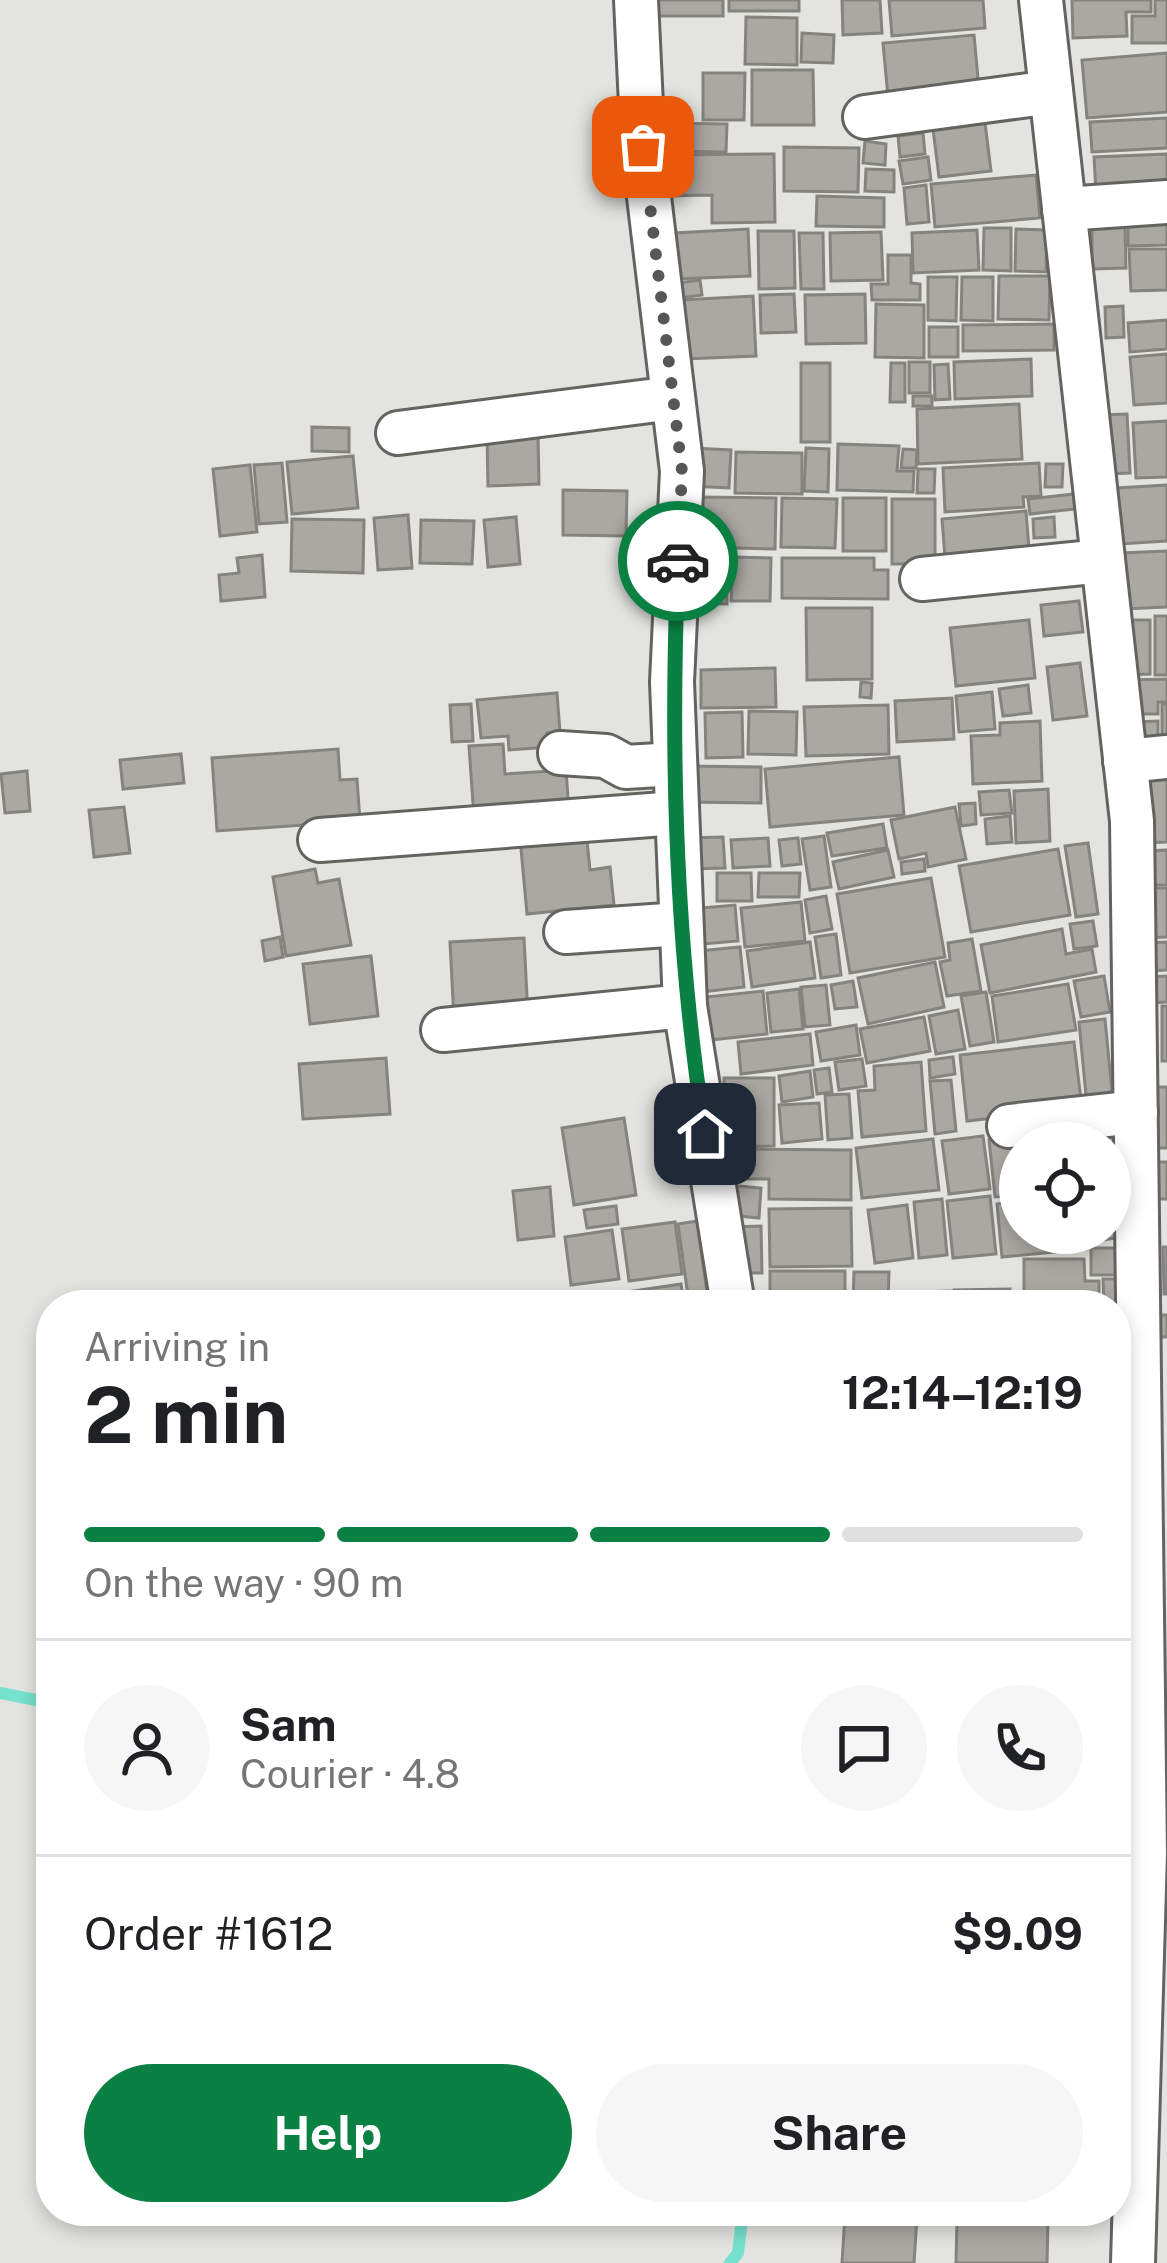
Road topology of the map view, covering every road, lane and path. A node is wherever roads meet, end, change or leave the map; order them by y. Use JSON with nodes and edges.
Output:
{"nodes":[{"id":1,"x":636,"y":0,"type":"edge"},
{"id":2,"x":1041,"y":0,"type":"edge"},
{"id":3,"x":1051,"y":92,"type":"junction"},
{"id":4,"x":865,"y":117,"type":"dead end"},
{"id":5,"x":1167,"y":202,"type":"edge"},
{"id":6,"x":1064,"y":209,"type":"junction"},
{"id":7,"x":673,"y":398,"type":"junction"},
{"id":8,"x":398,"y":433,"type":"dead end"},
{"id":9,"x":1103,"y":561,"type":"junction"},
{"id":10,"x":922,"y":579,"type":"dead end"},
{"id":11,"x":560,"y":753,"type":"dead end"},
{"id":12,"x":1167,"y":757,"type":"edge"},
{"id":13,"x":1125,"y":760,"type":"junction"},
{"id":14,"x":676,"y":764,"type":"junction"},
{"id":15,"x":677,"y":813,"type":"junction"},
{"id":16,"x":320,"y":840,"type":"dead end"},
{"id":17,"x":681,"y":924,"type":"junction"},
{"id":18,"x":566,"y":932,"type":"dead end"},
{"id":19,"x":685,"y":1006,"type":"junction"},
{"id":20,"x":442,"y":1030,"type":"dead end"},
{"id":21,"x":1136,"y":1112,"type":"junction"},
{"id":22,"x":1045,"y":1122,"type":"edge"},
{"id":23,"x":731,"y":1290,"type":"edge"},
{"id":24,"x":1152,"y":1300,"type":"edge"},
{"id":25,"x":1131,"y":1379,"type":"edge"},
{"id":26,"x":1131,"y":1409,"type":"edge"},
{"id":27,"x":1154,"y":1552,"type":"edge"},
{"id":28,"x":1131,"y":1848,"type":"edge"},
{"id":29,"x":1151,"y":2156,"type":"edge"},
{"id":30,"x":1133,"y":2263,"type":"edge"}],
"edges":[{"from":1,"to":7,"type":"street"},
{"from":2,"to":3,"type":"street"},
{"from":3,"to":4,"type":"street"},
{"from":3,"to":6,"type":"street"},
{"from":5,"to":6,"type":"street"},
{"from":6,"to":9,"type":"street"},
{"from":7,"to":8,"type":"street"},
{"from":7,"to":14,"type":"street"},
{"from":9,"to":10,"type":"street"},
{"from":9,"to":13,"type":"street"},
{"from":11,"to":14,"type":"street"},
{"from":12,"to":13,"type":"street"},
{"from":13,"to":21,"type":"street"},
{"from":14,"to":15,"type":"street"},
{"from":15,"to":16,"type":"street"},
{"from":15,"to":17,"type":"street"},
{"from":17,"to":18,"type":"street"},
{"from":17,"to":19,"type":"street"},
{"from":19,"to":20,"type":"street"},
{"from":19,"to":23,"type":"street"},
{"from":21,"to":22,"type":"street"},
{"from":21,"to":24,"type":"street"},
{"from":24,"to":25,"type":"street"},
{"from":26,"to":27,"type":"street"},
{"from":27,"to":28,"type":"street"},
{"from":28,"to":29,"type":"street"},
{"from":29,"to":30,"type":"street"}]}
